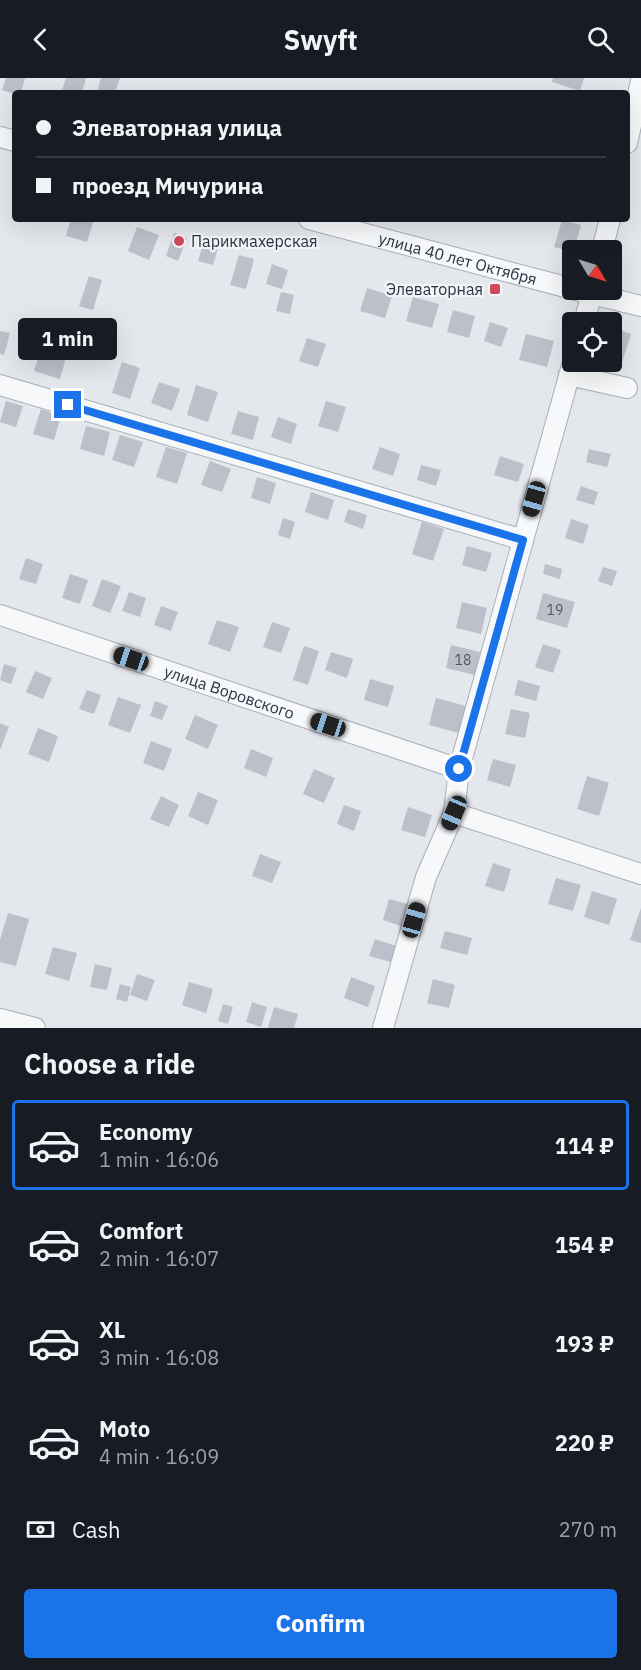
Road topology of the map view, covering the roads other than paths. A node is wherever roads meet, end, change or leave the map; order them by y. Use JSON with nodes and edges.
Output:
{"nodes":[{"id":1,"x":641,"y":81,"type":"edge"},
{"id":2,"x":630,"y":130,"type":"edge"},
{"id":3,"x":321,"y":222,"type":"edge"},
{"id":4,"x":609,"y":222,"type":"edge"},
{"id":5,"x":605,"y":240,"type":"edge"},
{"id":6,"x":562,"y":284,"type":"edge"},
{"id":7,"x":620,"y":300,"type":"edge"},
{"id":8,"x":641,"y":306,"type":"edge"},
{"id":9,"x":570,"y":372,"type":"edge"},
{"id":10,"x":582,"y":372,"type":"edge"},
{"id":11,"x":0,"y":385,"type":"edge"},
{"id":12,"x":627,"y":388,"type":"dead end"},
{"id":13,"x":523,"y":540,"type":"junction"},
{"id":14,"x":0,"y":615,"type":"edge"},
{"id":15,"x":459,"y":769,"type":"junction"},
{"id":16,"x":454,"y":813,"type":"junction"},
{"id":17,"x":641,"y":874,"type":"edge"},
{"id":18,"x":0,"y":1019,"type":"edge"},
{"id":19,"x":35,"y":1028,"type":"edge"},
{"id":20,"x":383,"y":1028,"type":"edge"}],
"edges":[{"from":1,"to":2,"type":"street"},
{"from":3,"to":6,"type":"street","name":"улица 40 лет Октября"},
{"from":4,"to":5,"type":"street"},
{"from":7,"to":8,"type":"street","name":"улица 40 лет Октября"},
{"from":9,"to":13,"type":"street"},
{"from":10,"to":12,"type":"street"},
{"from":11,"to":13,"type":"street"},
{"from":13,"to":15,"type":"street"},
{"from":14,"to":15,"type":"street","name":"улица Воровского"},
{"from":15,"to":16,"type":"street"},
{"from":16,"to":17,"type":"street"},
{"from":16,"to":20,"type":"street"},
{"from":18,"to":19,"type":"street"}]}
